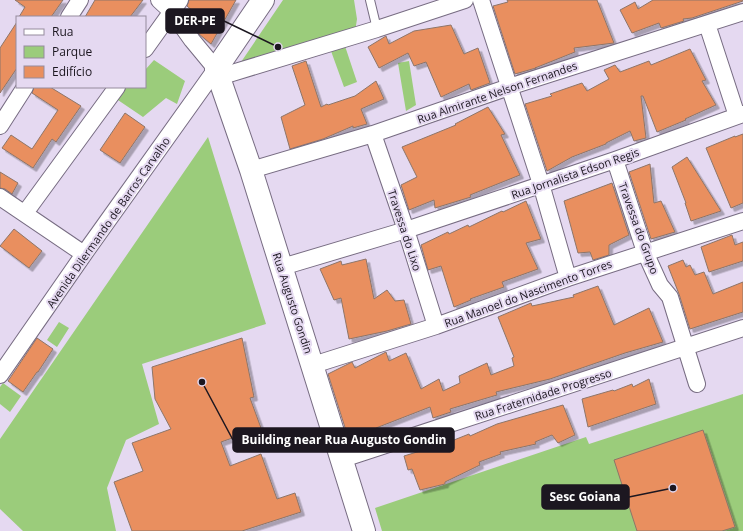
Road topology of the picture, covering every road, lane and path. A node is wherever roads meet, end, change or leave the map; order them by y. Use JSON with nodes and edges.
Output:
{"nodes":[{"id":1,"x":80,"y":0,"type":"edge"},
{"id":2,"x":159,"y":0,"type":"edge"},
{"id":3,"x":263,"y":0,"type":"edge"},
{"id":4,"x":370,"y":0,"type":"edge"},
{"id":5,"x":465,"y":0,"type":"edge"},
{"id":6,"x":481,"y":0,"type":"edge"},
{"id":7,"x":176,"y":6,"type":"edge"},
{"id":8,"x":743,"y":12,"type":"edge"},
{"id":9,"x":70,"y":16,"type":"edge"},
{"id":10,"x":707,"y":24,"type":"junction"},
{"id":11,"x":377,"y":29,"type":"junction"},
{"id":12,"x":146,"y":48,"type":"edge"},
{"id":13,"x":218,"y":73,"type":"junction"},
{"id":14,"x":509,"y":87,"type":"junction"},
{"id":15,"x":24,"y":88,"type":"edge"},
{"id":16,"x":116,"y":88,"type":"edge"},
{"id":17,"x":740,"y":115,"type":"edge"},
{"id":18,"x":0,"y":126,"type":"edge"},
{"id":19,"x":374,"y":134,"type":"junction"},
{"id":20,"x":615,"y":160,"type":"junction"},
{"id":21,"x":251,"y":170,"type":"junction"},
{"id":22,"x":541,"y":184,"type":"junction"},
{"id":23,"x":0,"y":197,"type":"edge"},
{"id":24,"x":25,"y":213,"type":"junction"},
{"id":25,"x":743,"y":221,"type":"edge"},
{"id":26,"x":406,"y":230,"type":"junction"},
{"id":27,"x":645,"y":252,"type":"junction"},
{"id":28,"x":84,"y":254,"type":"junction"},
{"id":29,"x":282,"y":267,"type":"junction"},
{"id":30,"x":568,"y":278,"type":"junction"},
{"id":31,"x":436,"y":326,"type":"junction"},
{"id":32,"x":743,"y":328,"type":"edge"},
{"id":33,"x":686,"y":348,"type":"junction"},
{"id":34,"x":313,"y":365,"type":"junction"},
{"id":35,"x":0,"y":375,"type":"edge"},
{"id":36,"x":697,"y":384,"type":"dead end"},
{"id":37,"x":343,"y":460,"type":"junction"},
{"id":38,"x":364,"y":531,"type":"edge"}],
"edges":[{"from":1,"to":9,"type":"street"},
{"from":2,"to":7,"type":"street"},
{"from":3,"to":13,"type":"street"},
{"from":4,"to":11,"type":"lane"},
{"from":5,"to":11,"type":"street"},
{"from":6,"to":14,"type":"street"},
{"from":7,"to":12,"type":"street"},
{"from":7,"to":13,"type":"street"},
{"from":8,"to":10,"type":"street","name":"Rua Almirante Nelson Fernandes"},
{"from":10,"to":14,"type":"street","name":"Rua Almirante Nelson Fernandes"},
{"from":10,"to":17,"type":"street"},
{"from":11,"to":13,"type":"street"},
{"from":13,"to":21,"type":"street","name":"Rua Augusto Gondin"},
{"from":13,"to":28,"type":"street","name":"Avenida Dilermando de Barros Carvalho"},
{"from":14,"to":19,"type":"street","name":"Rua Almirante Nelson Fernandes"},
{"from":14,"to":22,"type":"street"},
{"from":15,"to":18,"type":"street"},
{"from":16,"to":24,"type":"street"},
{"from":17,"to":20,"type":"street","name":"Rua Jornalista Edson Regis"},
{"from":19,"to":21,"type":"street","name":"Rua Almirante Nelson Fernandes"},
{"from":19,"to":26,"type":"street","name":"Travessa do Lixo"},
{"from":20,"to":22,"type":"street","name":"Rua Jornalista Edson Regis"},
{"from":20,"to":27,"type":"street","name":"Travessa do Grupo"},
{"from":21,"to":29,"type":"street","name":"Rua Augusto Gondin"},
{"from":22,"to":26,"type":"street","name":"Rua Jornalista Edson Regis"},
{"from":22,"to":30,"type":"street"},
{"from":23,"to":24,"type":"street"},
{"from":24,"to":28,"type":"street"},
{"from":25,"to":27,"type":"street","name":"Rua Manoel do Nascimento Torres"},
{"from":26,"to":29,"type":"street","name":"Rua Jornalista Edson Regis"},
{"from":26,"to":31,"type":"street","name":"Travessa do Lixo"},
{"from":27,"to":30,"type":"street","name":"Rua Manoel do Nascimento Torres"},
{"from":27,"to":33,"type":"street","name":"Travessa do Grupo"},
{"from":28,"to":35,"type":"street","name":"Avenida Dilermando de Barros Carvalho"},
{"from":29,"to":34,"type":"street","name":"Rua Augusto Gondin"},
{"from":30,"to":31,"type":"street","name":"Rua Manoel do Nascimento Torres"},
{"from":31,"to":34,"type":"street","name":"Rua Manoel do Nascimento Torres"},
{"from":32,"to":33,"type":"street","name":"Rua Fraternidade Progresso"},
{"from":33,"to":36,"type":"street","name":"Travessa do Grupo"},
{"from":33,"to":37,"type":"street","name":"Rua Fraternidade Progresso"},
{"from":34,"to":37,"type":"street","name":"Rua Augusto Gondin"},
{"from":37,"to":38,"type":"street","name":"Rua Augusto Gondin"}]}
